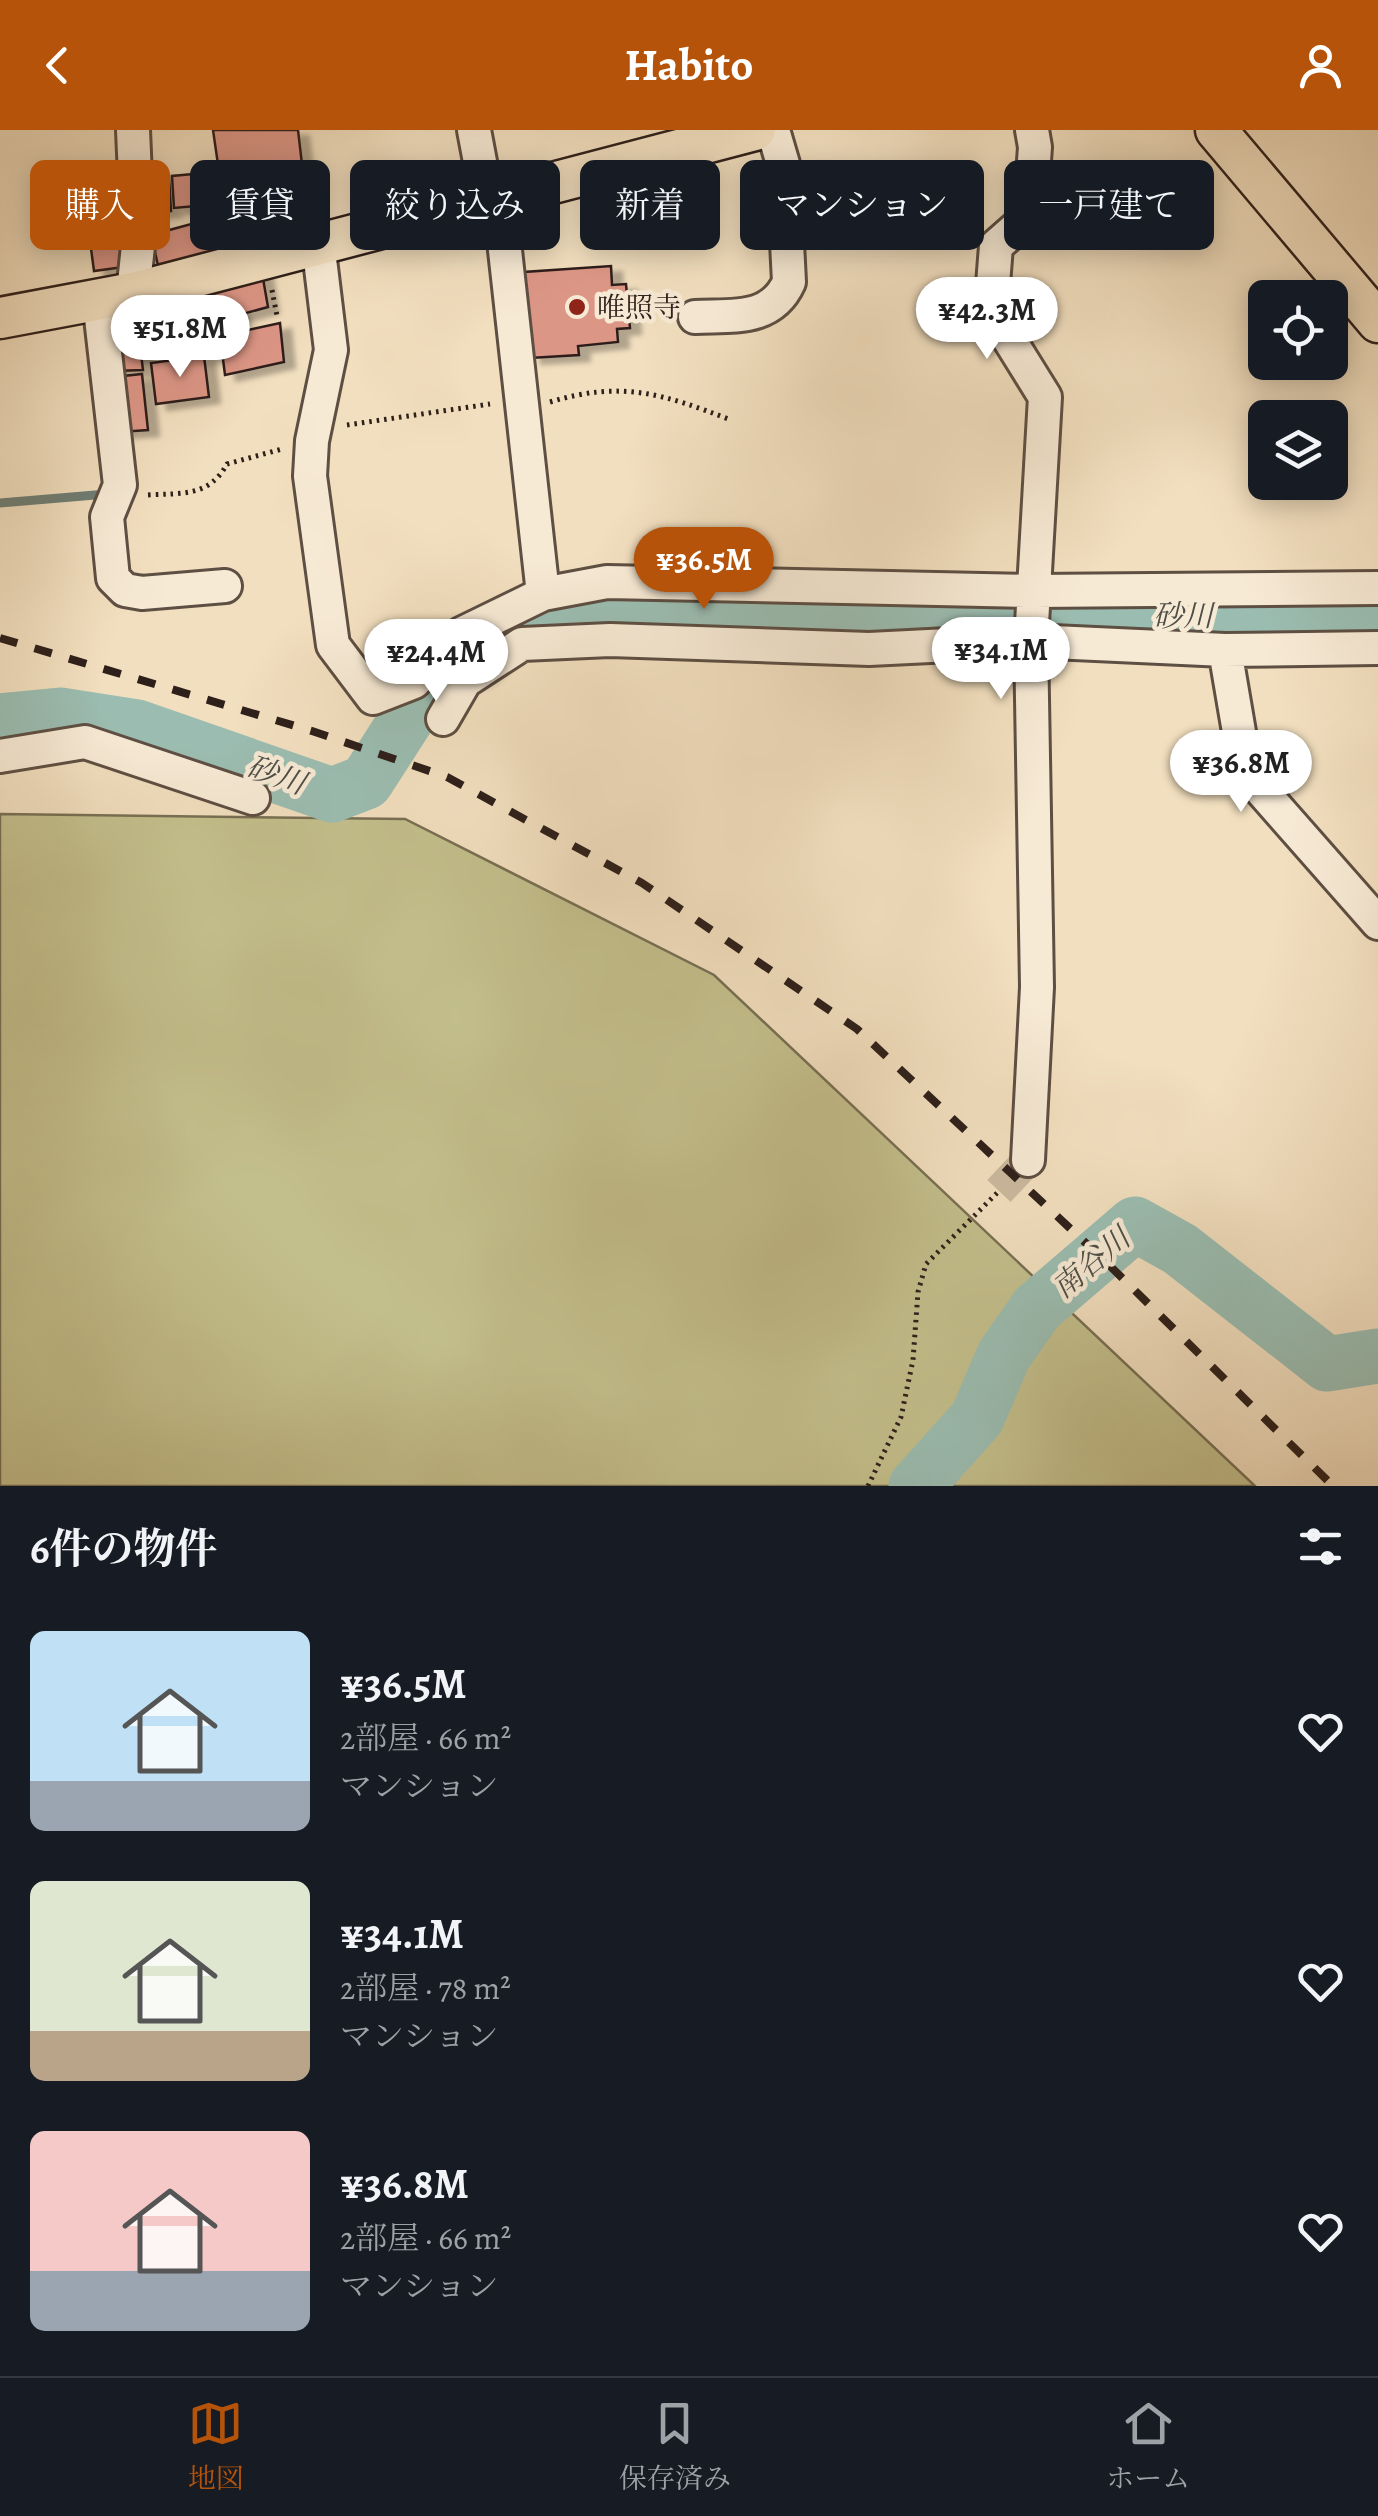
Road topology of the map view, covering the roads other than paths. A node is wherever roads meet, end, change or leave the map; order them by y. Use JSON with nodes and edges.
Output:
{"nodes":[{"id":1,"x":133,"y":130,"type":"edge"},
{"id":2,"x":474,"y":130,"type":"edge"},
{"id":3,"x":755,"y":130,"type":"edge"},
{"id":4,"x":774,"y":130,"type":"edge"},
{"id":5,"x":1032,"y":130,"type":"edge"},
{"id":6,"x":1216,"y":130,"type":"edge"},
{"id":7,"x":483,"y":160,"type":"edge"},
{"id":8,"x":560,"y":180,"type":"edge"},
{"id":9,"x":295,"y":250,"type":"edge"},
{"id":10,"x":319,"y":250,"type":"edge"},
{"id":11,"x":500,"y":250,"type":"edge"},
{"id":12,"x":116,"y":297,"type":"junction"},
{"id":13,"x":0,"y":318,"type":"edge"},
{"id":14,"x":695,"y":318,"type":"dead end"},
{"id":15,"x":1378,"y":322,"type":"edge"},
{"id":16,"x":225,"y":586,"type":"dead end"},
{"id":17,"x":1378,"y":588,"type":"edge"},
{"id":18,"x":543,"y":594,"type":"junction"},
{"id":19,"x":1033,"y":616,"type":"junction"},
{"id":20,"x":1378,"y":648,"type":"edge"},
{"id":21,"x":1225,"y":650,"type":"junction"},
{"id":22,"x":444,"y":718,"type":"dead end"},
{"id":23,"x":0,"y":756,"type":"edge"},
{"id":24,"x":254,"y":798,"type":"dead end"},
{"id":25,"x":1378,"y":923,"type":"edge"},
{"id":26,"x":1028,"y":1160,"type":"tunnel mouth"}],
"edges":[{"from":1,"to":12,"type":"street"},
{"from":2,"to":7,"type":"street"},
{"from":3,"to":8,"type":"main road"},
{"from":4,"to":14,"type":"street"},
{"from":5,"to":19,"type":"street"},
{"from":6,"to":15,"type":"main road"},
{"from":9,"to":12,"type":"main road"},
{"from":10,"to":18,"type":"street"},
{"from":11,"to":18,"type":"street"},
{"from":12,"to":13,"type":"main road"},
{"from":12,"to":16,"type":"street"},
{"from":17,"to":19,"type":"street"},
{"from":18,"to":19,"type":"street"},
{"from":19,"to":21,"type":"street"},
{"from":19,"to":22,"type":"street"},
{"from":19,"to":26,"type":"street"},
{"from":20,"to":21,"type":"street"},
{"from":21,"to":25,"type":"street"},
{"from":23,"to":24,"type":"street"}]}
